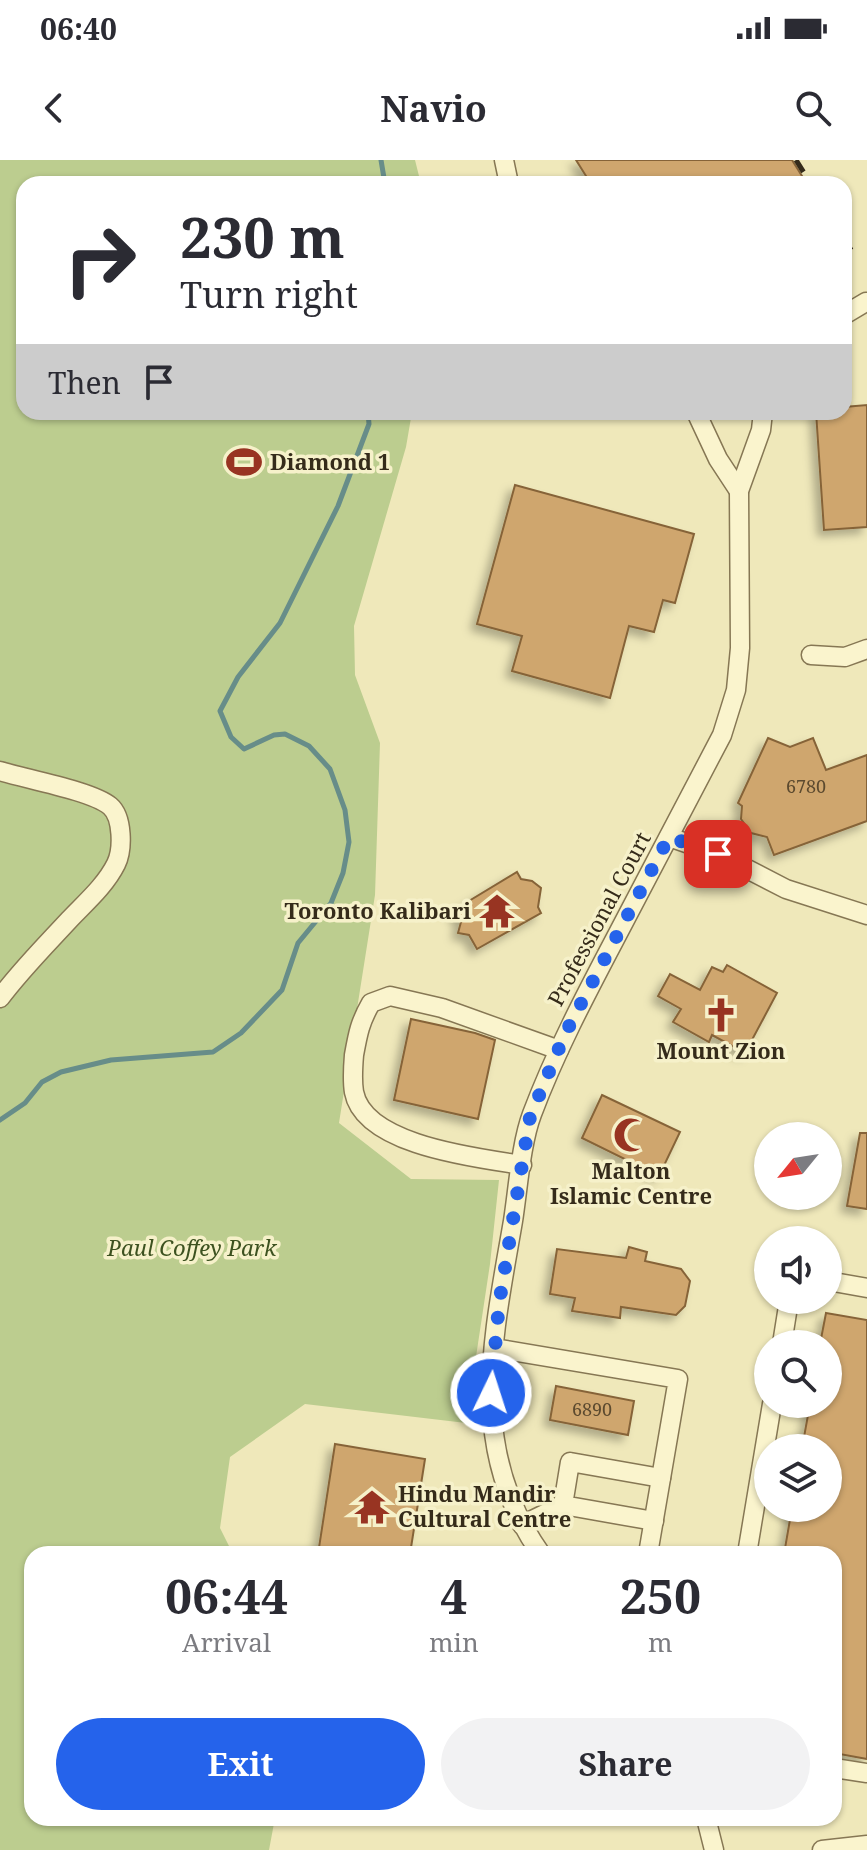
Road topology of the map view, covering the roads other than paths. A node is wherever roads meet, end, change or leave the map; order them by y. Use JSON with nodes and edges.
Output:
{"nodes":[{"id":1,"x":700,"y":420,"type":"edge"},
{"id":2,"x":762,"y":420,"type":"edge"},
{"id":3,"x":739,"y":491,"type":"junction"},
{"id":4,"x":867,"y":649,"type":"edge"},
{"id":5,"x":811,"y":655,"type":"dead end"},
{"id":6,"x":0,"y":771,"type":"edge"},
{"id":7,"x":669,"y":837,"type":"junction"},
{"id":8,"x":867,"y":915,"type":"edge"},
{"id":9,"x":0,"y":998,"type":"edge"},
{"id":10,"x":559,"y":1050,"type":"junction"},
{"id":11,"x":522,"y":1165,"type":"junction"},
{"id":12,"x":842,"y":1284,"type":"edge"},
{"id":13,"x":867,"y":1288,"type":"edge"},
{"id":14,"x":494,"y":1348,"type":"junction"},
{"id":15,"x":770,"y":1418,"type":"edge"},
{"id":16,"x":661,"y":1478,"type":"junction"},
{"id":17,"x":563,"y":1505,"type":"junction"},
{"id":18,"x":654,"y":1521,"type":"junction"},
{"id":19,"x":522,"y":1525,"type":"junction"},
{"id":20,"x":536,"y":1546,"type":"edge"},
{"id":21,"x":649,"y":1546,"type":"edge"},
{"id":22,"x":748,"y":1546,"type":"edge"},
{"id":23,"x":842,"y":1769,"type":"edge"},
{"id":24,"x":867,"y":1773,"type":"edge"},
{"id":25,"x":708,"y":1826,"type":"edge"},
{"id":26,"x":866,"y":1844,"type":"edge"},
{"id":27,"x":714,"y":1850,"type":"edge"},
{"id":28,"x":822,"y":1850,"type":"edge"}],
"edges":[{"from":1,"to":3,"type":"street"},
{"from":2,"to":3,"type":"street"},
{"from":3,"to":7,"type":"street","name":"Professional Court"},
{"from":4,"to":5,"type":"street"},
{"from":6,"to":9,"type":"street"},
{"from":7,"to":8,"type":"street"},
{"from":7,"to":10,"type":"street","name":"Professional Court"},
{"from":10,"to":11,"type":"street","name":"Professional Court"},
{"from":10,"to":11,"type":"street"},
{"from":11,"to":14,"type":"street","name":"Professional Court"},
{"from":12,"to":13,"type":"street"},
{"from":14,"to":16,"type":"street"},
{"from":14,"to":19,"type":"street","name":"Professional Court"},
{"from":15,"to":22,"type":"street"},
{"from":16,"to":17,"type":"street"},
{"from":16,"to":18,"type":"street"},
{"from":17,"to":18,"type":"street"},
{"from":17,"to":19,"type":"street"},
{"from":18,"to":21,"type":"street"},
{"from":19,"to":20,"type":"street","name":"Professional Court"},
{"from":23,"to":24,"type":"street"},
{"from":25,"to":27,"type":"street"},
{"from":26,"to":28,"type":"street"}]}
